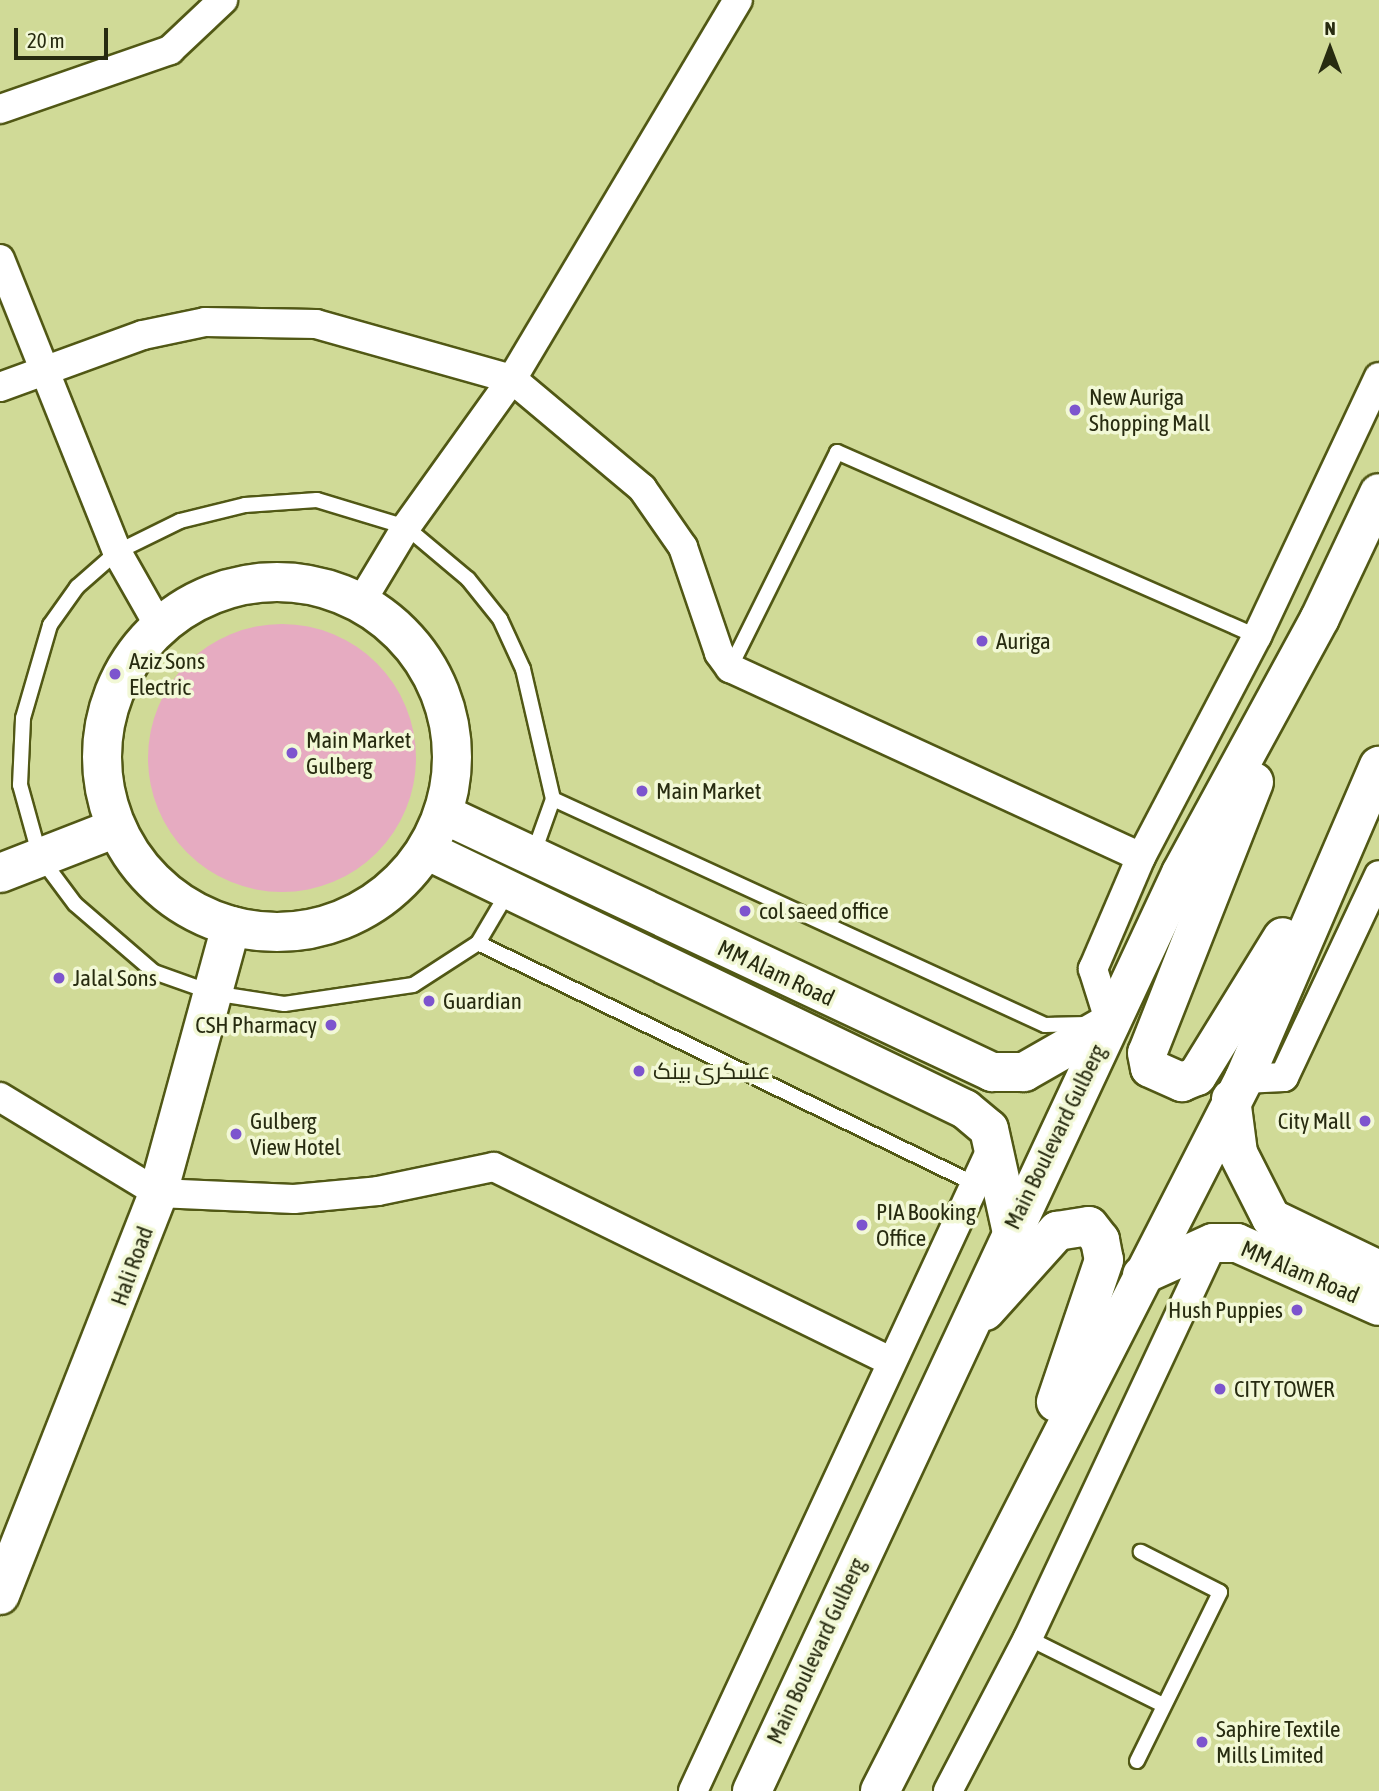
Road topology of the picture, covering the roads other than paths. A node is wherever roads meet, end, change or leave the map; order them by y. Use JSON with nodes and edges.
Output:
{"nodes":[{"id":1,"x":223,"y":0,"type":"edge"},
{"id":2,"x":738,"y":0,"type":"edge"},
{"id":3,"x":0,"y":109,"type":"edge"},
{"id":4,"x":0,"y":259,"type":"edge"},
{"id":5,"x":45,"y":367,"type":"junction"},
{"id":6,"x":1379,"y":377,"type":"edge"},
{"id":7,"x":512,"y":379,"type":"junction"},
{"id":8,"x":0,"y":387,"type":"edge"},
{"id":9,"x":1379,"y":493,"type":"edge"},
{"id":10,"x":406,"y":527,"type":"junction"},
{"id":11,"x":117,"y":552,"type":"junction"},
{"id":12,"x":361,"y":602,"type":"junction"},
{"id":13,"x":1320,"y":618,"type":"junction"},
{"id":14,"x":159,"y":626,"type":"junction"},
{"id":15,"x":1257,"y":636,"type":"junction"},
{"id":16,"x":730,"y":668,"type":"junction"},
{"id":17,"x":1379,"y":766,"type":"edge"},
{"id":18,"x":553,"y":799,"type":"junction"},
{"id":19,"x":443,"y":814,"type":"junction"},
{"id":20,"x":1352,"y":825,"type":"junction"},
{"id":21,"x":116,"y":828,"type":"junction"},
{"id":22,"x":426,"y":850,"type":"junction"},
{"id":23,"x":40,"y":858,"type":"junction"},
{"id":24,"x":1141,"y":858,"type":"junction"},
{"id":25,"x":531,"y":860,"type":"junction"},
{"id":26,"x":0,"y":873,"type":"edge"},
{"id":27,"x":1379,"y":875,"type":"edge"},
{"id":28,"x":509,"y":891,"type":"junction"},
{"id":29,"x":231,"y":926,"type":"junction"},
{"id":30,"x":478,"y":943,"type":"junction"},
{"id":31,"x":213,"y":993,"type":"junction"},
{"id":32,"x":1110,"y":1023,"type":"junction"},
{"id":33,"x":1238,"y":1089,"type":"junction"},
{"id":34,"x":0,"y":1097,"type":"edge"},
{"id":35,"x":994,"y":1143,"type":"junction"},
{"id":36,"x":975,"y":1184,"type":"junction"},
{"id":37,"x":159,"y":1192,"type":"junction"},
{"id":38,"x":1011,"y":1228,"type":"junction"},
{"id":39,"x":1213,"y":1243,"type":"junction"},
{"id":40,"x":1379,"y":1270,"type":"edge"},
{"id":41,"x":1142,"y":1275,"type":"junction"},
{"id":42,"x":1379,"y":1306,"type":"edge"},
{"id":43,"x":960,"y":1338,"type":"junction"},
{"id":44,"x":890,"y":1361,"type":"junction"},
{"id":45,"x":1141,"y":1552,"type":"dead end"},
{"id":46,"x":986,"y":1594,"type":"junction"},
{"id":47,"x":0,"y":1595,"type":"edge"},
{"id":48,"x":1028,"y":1638,"type":"junction"},
{"id":49,"x":1161,"y":1704,"type":"junction"},
{"id":50,"x":1137,"y":1761,"type":"dead end"},
{"id":51,"x":693,"y":1791,"type":"edge"},
{"id":52,"x":752,"y":1791,"type":"edge"},
{"id":53,"x":880,"y":1791,"type":"edge"},
{"id":54,"x":948,"y":1791,"type":"edge"}],
"edges":[{"from":1,"to":3,"type":"street"},
{"from":2,"to":7,"type":"street"},
{"from":4,"to":5,"type":"street"},
{"from":5,"to":7,"type":"street"},
{"from":5,"to":8,"type":"street"},
{"from":5,"to":11,"type":"street"},
{"from":6,"to":15,"type":"street"},
{"from":7,"to":10,"type":"street"},
{"from":7,"to":16,"type":"street"},
{"from":9,"to":13,"type":"main road","name":"Main Boulevard Gulberg"},
{"from":10,"to":11,"type":"lane"},
{"from":10,"to":12,"type":"street"},
{"from":10,"to":18,"type":"lane"},
{"from":11,"to":14,"type":"street"},
{"from":11,"to":23,"type":"lane"},
{"from":12,"to":14,"type":"main road"},
{"from":12,"to":19,"type":"main road"},
{"from":13,"to":20,"type":"main road"},
{"from":13,"to":32,"type":"main road","name":"Main Boulevard Gulberg"},
{"from":14,"to":21,"type":"main road"},
{"from":15,"to":16,"type":"lane"},
{"from":15,"to":24,"type":"street"},
{"from":16,"to":24,"type":"street"},
{"from":17,"to":20,"type":"main road"},
{"from":18,"to":25,"type":"lane"},
{"from":18,"to":32,"type":"lane"},
{"from":19,"to":22,"type":"main road"},
{"from":19,"to":25,"type":"main road","name":"MM Alam Road"},
{"from":20,"to":33,"type":"main road"},
{"from":21,"to":23,"type":"main road"},
{"from":21,"to":29,"type":"main road"},
{"from":22,"to":28,"type":"main road","name":"MM Alam Road"},
{"from":22,"to":29,"type":"main road"},
{"from":23,"to":26,"type":"main road"},
{"from":23,"to":31,"type":"lane"},
{"from":24,"to":32,"type":"street"},
{"from":25,"to":32,"type":"main road","name":"MM Alam Road"},
{"from":27,"to":33,"type":"street"},
{"from":28,"to":30,"type":"lane"},
{"from":28,"to":35,"type":"main road","name":"MM Alam Road"},
{"from":29,"to":31,"type":"main road","name":"Hali Road"},
{"from":30,"to":31,"type":"lane"},
{"from":30,"to":36,"type":"lane"},
{"from":31,"to":37,"type":"main road","name":"Hali Road"},
{"from":32,"to":38,"type":"main road","name":"Main Boulevard Gulberg"},
{"from":33,"to":40,"type":"main road","name":"MM Alam Road"},
{"from":33,"to":41,"type":"main road"},
{"from":34,"to":37,"type":"street"},
{"from":35,"to":36,"type":"street"},
{"from":35,"to":38,"type":"main road","name":"MM Alam Road"},
{"from":36,"to":44,"type":"street"},
{"from":37,"to":44,"type":"street"},
{"from":37,"to":47,"type":"main road","name":"Hali Road"},
{"from":38,"to":43,"type":"main road","name":"Main Boulevard Gulberg"},
{"from":39,"to":41,"type":"main road","name":"MM Alam Road"},
{"from":39,"to":42,"type":"main road","name":"MM Alam Road"},
{"from":39,"to":48,"type":"street"},
{"from":41,"to":46,"type":"main road"},
{"from":43,"to":46,"type":"main road"},
{"from":43,"to":52,"type":"main road","name":"Main Boulevard Gulberg"},
{"from":44,"to":51,"type":"street"},
{"from":45,"to":49,"type":"lane"},
{"from":46,"to":53,"type":"main road"},
{"from":48,"to":49,"type":"lane"},
{"from":48,"to":54,"type":"street"},
{"from":49,"to":50,"type":"lane"}]}
